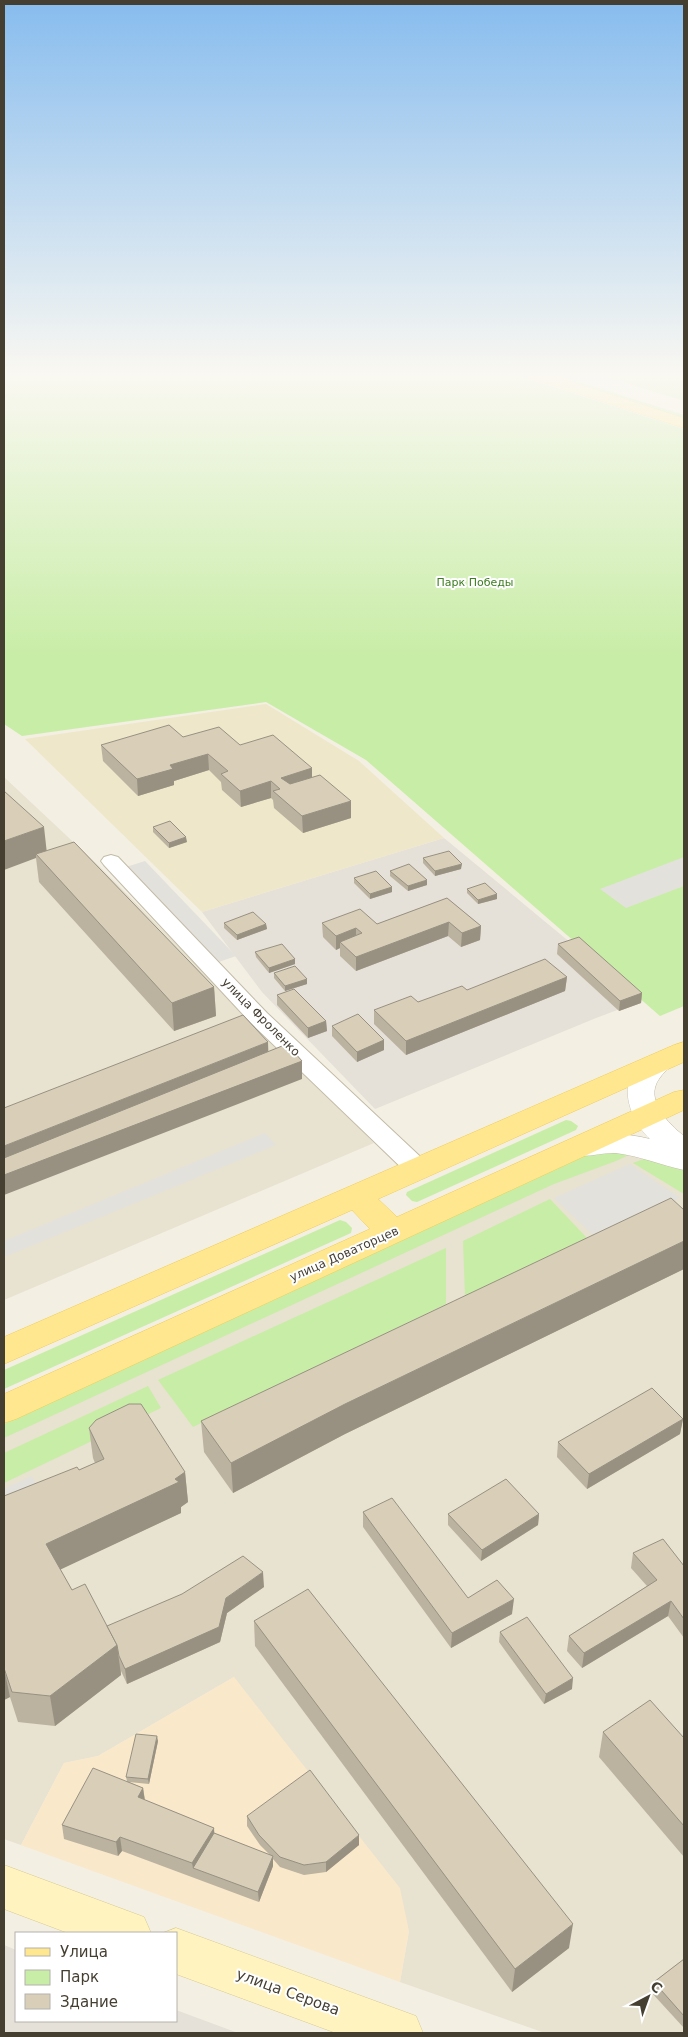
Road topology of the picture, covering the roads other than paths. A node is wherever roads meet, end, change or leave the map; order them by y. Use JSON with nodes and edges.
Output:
{"nodes":[{"id":1,"x":111,"y":861,"type":"dead end"},
{"id":2,"x":672,"y":1056,"type":"edge"},
{"id":3,"x":592,"y":1092,"type":"junction"},
{"id":4,"x":643,"y":1105,"type":"junction"},
{"id":5,"x":681,"y":1105,"type":"edge"},
{"id":6,"x":581,"y":1147,"type":"junction"},
{"id":7,"x":684,"y":1150,"type":"edge"},
{"id":8,"x":684,"y":1160,"type":"edge"},
{"id":9,"x":417,"y":1168,"type":"junction"},
{"id":10,"x":356,"y":1196,"type":"junction"},
{"id":11,"x":393,"y":1232,"type":"junction"},
{"id":12,"x":4,"y":1351,"type":"edge"},
{"id":13,"x":4,"y":1409,"type":"edge"},
{"id":14,"x":4,"y":1887,"type":"edge"},
{"id":15,"x":125,"y":1932,"type":"edge"},
{"id":16,"x":178,"y":1952,"type":"edge"},
{"id":17,"x":399,"y":2033,"type":"edge"}],
"edges":[{"from":1,"to":9,"type":"street","name":"улица Фроленко"},
{"from":2,"to":3,"type":"main road"},
{"from":2,"to":4,"type":"street"},
{"from":3,"to":4,"type":"street"},
{"from":3,"to":9,"type":"main road"},
{"from":4,"to":5,"type":"main road","name":"улица Доваторцев"},
{"from":4,"to":6,"type":"main road","name":"улица Доваторцев"},
{"from":4,"to":7,"type":"street"},
{"from":6,"to":8,"type":"street"},
{"from":6,"to":11,"type":"main road","name":"улица Доваторцев"},
{"from":9,"to":10,"type":"main road"},
{"from":10,"to":11,"type":"main road"},
{"from":10,"to":12,"type":"main road"},
{"from":11,"to":13,"type":"main road","name":"улица Доваторцев"},
{"from":14,"to":15,"type":"main road"},
{"from":16,"to":17,"type":"main road","name":"улица Серова"}]}
